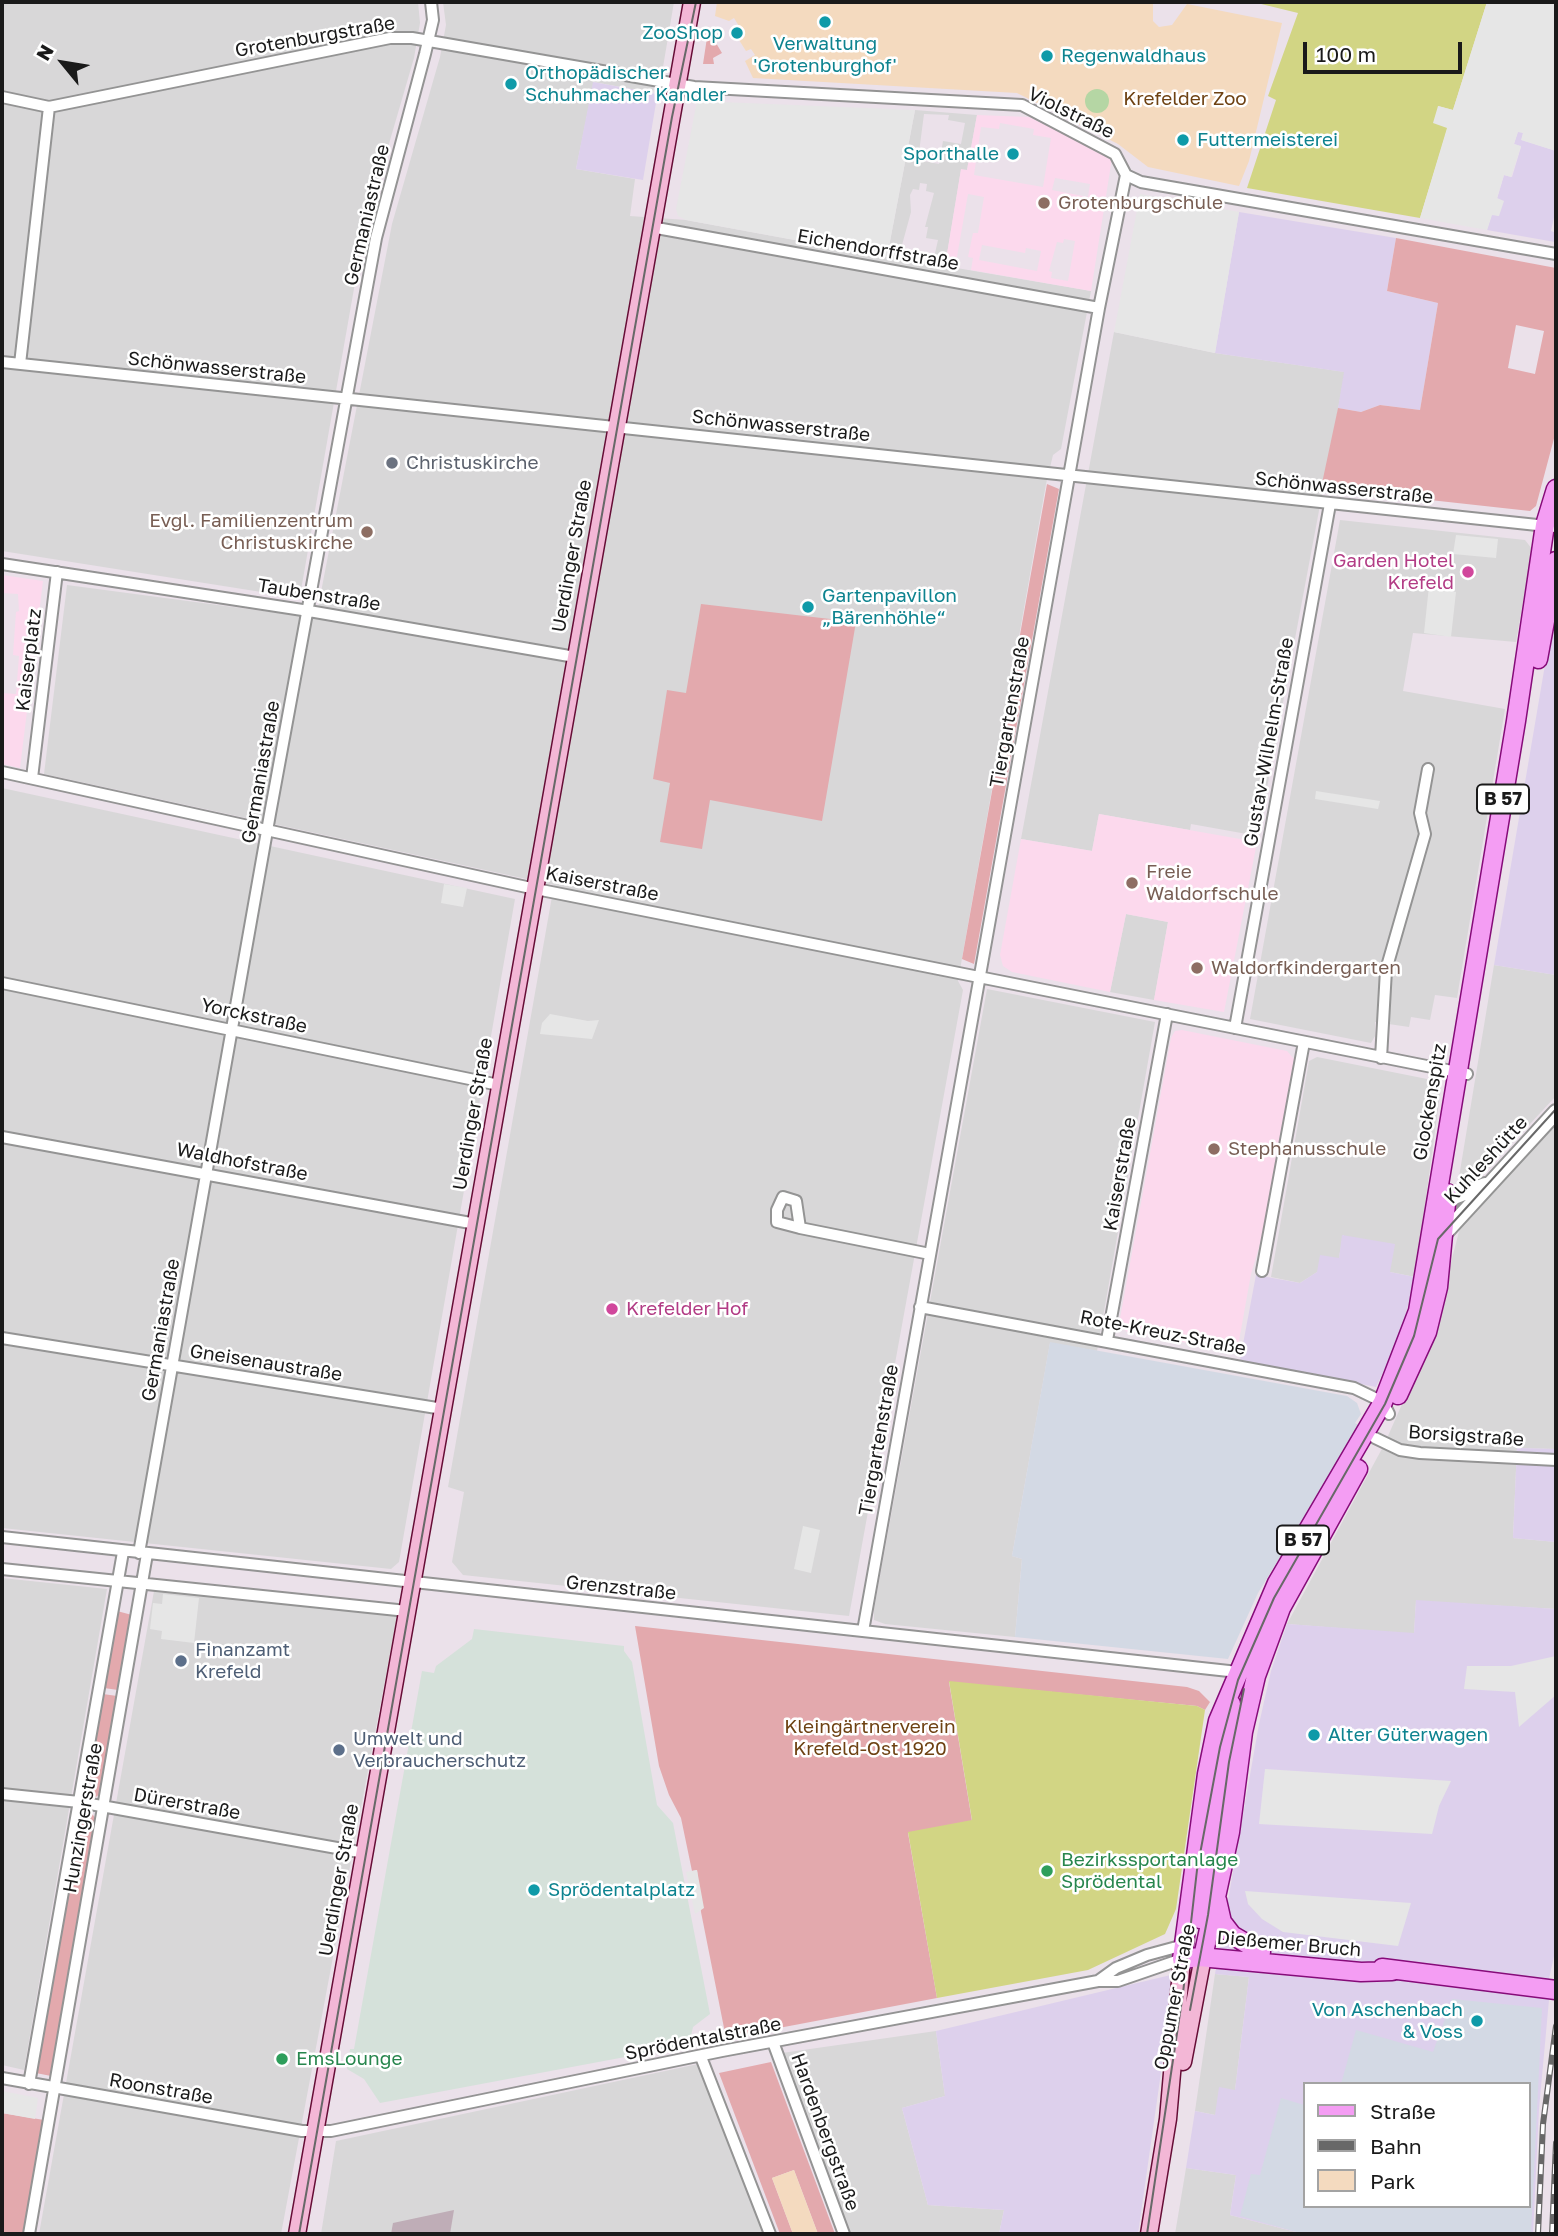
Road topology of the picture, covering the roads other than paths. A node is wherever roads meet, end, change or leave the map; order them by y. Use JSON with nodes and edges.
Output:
{"nodes":[{"id":1,"x":431,"y":2,"type":"edge"},
{"id":2,"x":692,"y":2,"type":"edge"},
{"id":3,"x":429,"y":40,"type":"junction"},
{"id":4,"x":677,"y":85,"type":"junction"},
{"id":5,"x":2,"y":97,"type":"edge"},
{"id":6,"x":50,"y":107,"type":"junction"},
{"id":7,"x":1126,"y":175,"type":"junction"},
{"id":8,"x":651,"y":227,"type":"junction"},
{"id":9,"x":1556,"y":254,"type":"edge"},
{"id":10,"x":1099,"y":308,"type":"junction"},
{"id":11,"x":2,"y":362,"type":"edge"},
{"id":12,"x":20,"y":364,"type":"junction"},
{"id":13,"x":347,"y":400,"type":"junction"},
{"id":14,"x":617,"y":425,"type":"junction"},
{"id":15,"x":1070,"y":477,"type":"junction"},
{"id":16,"x":1556,"y":489,"type":"edge"},
{"id":17,"x":1330,"y":504,"type":"junction"},
{"id":18,"x":1551,"y":526,"type":"edge"},
{"id":19,"x":1556,"y":561,"type":"edge"},
{"id":20,"x":2,"y":564,"type":"edge"},
{"id":21,"x":57,"y":572,"type":"junction"},
{"id":22,"x":309,"y":611,"type":"junction"},
{"id":23,"x":575,"y":657,"type":"junction"},
{"id":24,"x":1429,"y":769,"type":"dead end"},
{"id":25,"x":2,"y":772,"type":"edge"},
{"id":26,"x":32,"y":778,"type":"junction"},
{"id":27,"x":268,"y":828,"type":"junction"},
{"id":28,"x":534,"y":889,"type":"junction"},
{"id":29,"x":980,"y":979,"type":"junction"},
{"id":30,"x":2,"y":983,"type":"edge"},
{"id":31,"x":1167,"y":1014,"type":"junction"},
{"id":32,"x":1235,"y":1028,"type":"junction"},
{"id":33,"x":232,"y":1030,"type":"junction"},
{"id":34,"x":1304,"y":1042,"type":"junction"},
{"id":35,"x":1381,"y":1058,"type":"junction"},
{"id":36,"x":1462,"y":1073,"type":"junction"},
{"id":37,"x":499,"y":1085,"type":"junction"},
{"id":38,"x":1556,"y":1112,"type":"edge"},
{"id":39,"x":2,"y":1137,"type":"edge"},
{"id":40,"x":207,"y":1172,"type":"junction"},
{"id":41,"x":1492,"y":1181,"type":"junction"},
{"id":42,"x":1446,"y":1203,"type":"junction"},
{"id":43,"x":476,"y":1224,"type":"junction"},
{"id":44,"x":800,"y":1228,"type":"dead end"},
{"id":45,"x":1437,"y":1234,"type":"junction"},
{"id":46,"x":930,"y":1254,"type":"junction"},
{"id":47,"x":1262,"y":1271,"type":"dead end"},
{"id":48,"x":920,"y":1307,"type":"junction"},
{"id":49,"x":2,"y":1338,"type":"edge"},
{"id":50,"x":1107,"y":1340,"type":"junction"},
{"id":51,"x":172,"y":1366,"type":"junction"},
{"id":52,"x":1386,"y":1408,"type":"junction"},
{"id":53,"x":443,"y":1409,"type":"junction"},
{"id":54,"x":1375,"y":1438,"type":"junction"},
{"id":55,"x":1556,"y":1460,"type":"edge"},
{"id":56,"x":2,"y":1536,"type":"edge"},
{"id":57,"x":123,"y":1552,"type":"junction"},
{"id":58,"x":143,"y":1553,"type":"junction"},
{"id":59,"x":2,"y":1569,"type":"edge"},
{"id":60,"x":118,"y":1580,"type":"junction"},
{"id":61,"x":142,"y":1582,"type":"junction"},
{"id":62,"x":412,"y":1583,"type":"junction"},
{"id":63,"x":408,"y":1611,"type":"junction"},
{"id":64,"x":863,"y":1631,"type":"junction"},
{"id":65,"x":1256,"y":1676,"type":"joint"},
{"id":66,"x":1235,"y":1677,"type":"junction"},
{"id":67,"x":2,"y":1794,"type":"edge"},
{"id":68,"x":79,"y":1802,"type":"junction"},
{"id":69,"x":103,"y":1807,"type":"junction"},
{"id":70,"x":365,"y":1853,"type":"junction"},
{"id":71,"x":1217,"y":1894,"type":"junction"},
{"id":72,"x":1183,"y":1952,"type":"junction"},
{"id":73,"x":1204,"y":1952,"type":"junction"},
{"id":74,"x":1261,"y":1952,"type":"junction"},
{"id":75,"x":1392,"y":1971,"type":"junction"},
{"id":76,"x":1556,"y":1990,"type":"edge"},
{"id":77,"x":773,"y":2042,"type":"junction"},
{"id":78,"x":701,"y":2057,"type":"junction"},
{"id":79,"x":2,"y":2078,"type":"edge"},
{"id":80,"x":29,"y":2084,"type":"junction"},
{"id":81,"x":53,"y":2088,"type":"junction"},
{"id":82,"x":1168,"y":2119,"type":"junction"},
{"id":83,"x":316,"y":2133,"type":"junction"},
{"id":84,"x":29,"y":2234,"type":"edge"},
{"id":85,"x":297,"y":2234,"type":"edge"},
{"id":86,"x":770,"y":2234,"type":"edge"},
{"id":87,"x":844,"y":2234,"type":"edge"},
{"id":88,"x":1149,"y":2234,"type":"edge"}],
"edges":[{"from":1,"to":3,"type":"street","name":"Germaniastraße"},
{"from":2,"to":4,"type":"main road","name":"Uerdinger Straße"},
{"from":3,"to":4,"type":"street","name":"Grotenburgstraße"},
{"from":3,"to":6,"type":"street","name":"Grotenburgstraße"},
{"from":3,"to":13,"type":"street","name":"Germaniastraße"},
{"from":4,"to":7,"type":"street","name":"Violstraße"},
{"from":4,"to":8,"type":"main road","name":"Uerdinger Straße"},
{"from":5,"to":6,"type":"street","name":"Grotenburgstraße"},
{"from":6,"to":12,"type":"street"},
{"from":7,"to":9,"type":"street"},
{"from":7,"to":10,"type":"street","name":"Tiergartenstraße"},
{"from":8,"to":10,"type":"street","name":"Eichendorffstraße"},
{"from":8,"to":14,"type":"main road","name":"Uerdinger Straße"},
{"from":10,"to":15,"type":"street","name":"Tiergartenstraße"},
{"from":11,"to":12,"type":"street","name":"Schönwasserstraße"},
{"from":12,"to":13,"type":"street","name":"Schönwasserstraße"},
{"from":13,"to":14,"type":"street","name":"Schönwasserstraße"},
{"from":13,"to":22,"type":"street","name":"Germaniastraße"},
{"from":14,"to":15,"type":"street","name":"Schönwasserstraße"},
{"from":14,"to":23,"type":"main road","name":"Uerdinger Straße"},
{"from":15,"to":17,"type":"street","name":"Schönwasserstraße"},
{"from":15,"to":29,"type":"street","name":"Tiergartenstraße"},
{"from":16,"to":18,"type":"main road","name":"Glockenspitz","number":"B 57"},
{"from":17,"to":18,"type":"street","name":"Schönwasserstraße"},
{"from":17,"to":32,"type":"street","name":"Gustav-Wilhelm-Straße"},
{"from":18,"to":36,"type":"main road","name":"Glockenspitz","number":"B 57"},
{"from":19,"to":36,"type":"main road","name":"Glockenspitz","number":"B 57"},
{"from":20,"to":21,"type":"street"},
{"from":21,"to":22,"type":"street","name":"Taubenstraße"},
{"from":21,"to":26,"type":"street","name":"Kaiserplatz"},
{"from":22,"to":23,"type":"street","name":"Taubenstraße"},
{"from":22,"to":27,"type":"street","name":"Germaniastraße"},
{"from":23,"to":28,"type":"main road","name":"Uerdinger Straße"},
{"from":24,"to":35,"type":"street"},
{"from":25,"to":26,"type":"street"},
{"from":26,"to":27,"type":"street","name":"Kaiserstraße"},
{"from":27,"to":28,"type":"street","name":"Kaiserstraße"},
{"from":27,"to":33,"type":"street","name":"Germaniastraße"},
{"from":28,"to":29,"type":"street","name":"Kaiserstraße"},
{"from":28,"to":37,"type":"main road","name":"Uerdinger Straße"},
{"from":29,"to":31,"type":"street","name":"Kaiserstraße"},
{"from":29,"to":46,"type":"street","name":"Tiergartenstraße"},
{"from":30,"to":33,"type":"street","name":"Yorckstraße"},
{"from":31,"to":32,"type":"street","name":"Kaiserstraße"},
{"from":31,"to":50,"type":"street","name":"Kaiserstraße"},
{"from":32,"to":34,"type":"street","name":"Kaiserstraße"},
{"from":33,"to":37,"type":"street","name":"Yorckstraße"},
{"from":33,"to":40,"type":"street","name":"Germaniastraße"},
{"from":34,"to":35,"type":"street","name":"Kaiserstraße"},
{"from":34,"to":47,"type":"street"},
{"from":35,"to":36,"type":"street","name":"Kaiserstraße"},
{"from":36,"to":42,"type":"main road","name":"Glockenspitz","number":"B 57"},
{"from":36,"to":45,"type":"main road","name":"Glockenspitz","number":"B 57"},
{"from":37,"to":43,"type":"main road","name":"Uerdinger Straße"},
{"from":38,"to":41,"type":"street","name":"Kuhleshütte"},
{"from":39,"to":40,"type":"street","name":"Waldhofstraße"},
{"from":40,"to":43,"type":"street","name":"Waldhofstraße"},
{"from":40,"to":51,"type":"street","name":"Germaniastraße"},
{"from":41,"to":42,"type":"street"},
{"from":41,"to":45,"type":"street","name":"Kuhleshütte"},
{"from":42,"to":45,"type":"main road","name":"Glockenspitz","number":"B 57"},
{"from":43,"to":53,"type":"main road","name":"Uerdinger Straße"},
{"from":44,"to":46,"type":"street"},
{"from":45,"to":52,"type":"main road","name":"Glockenspitz","number":"B 57"},
{"from":46,"to":48,"type":"street","name":"Tiergartenstraße"},
{"from":48,"to":50,"type":"street","name":"Rote-Kreuz-Straße"},
{"from":48,"to":64,"type":"street","name":"Tiergartenstraße"},
{"from":49,"to":51,"type":"street","name":"Gneisenaustraße"},
{"from":50,"to":52,"type":"street","name":"Rote-Kreuz-Straße"},
{"from":51,"to":53,"type":"street","name":"Gneisenaustraße"},
{"from":51,"to":58,"type":"street","name":"Germaniastraße"},
{"from":52,"to":54,"type":"main road","name":"Glockenspitz","number":"B 57"},
{"from":52,"to":66,"type":"main road","name":"Glockenspitz","number":"B 57"},
{"from":53,"to":62,"type":"main road","name":"Uerdinger Straße"},
{"from":54,"to":55,"type":"street","name":"Borsigstraße"},
{"from":54,"to":65,"type":"main road","name":"Glockenspitz","number":"B 57"},
{"from":56,"to":57,"type":"street","name":"Grenzstraße"},
{"from":57,"to":58,"type":"street","name":"Grenzstraße"},
{"from":57,"to":60,"type":"street","name":"Hunzingerstraße"},
{"from":58,"to":61,"type":"street","name":"Hunzingerstraße"},
{"from":58,"to":62,"type":"street","name":"Grenzstraße"},
{"from":59,"to":60,"type":"street"},
{"from":60,"to":61,"type":"street"},
{"from":60,"to":68,"type":"street","name":"Hunzingerstraße"},
{"from":61,"to":63,"type":"street"},
{"from":61,"to":69,"type":"street","name":"Hunzingerstraße"},
{"from":62,"to":63,"type":"main road","name":"Uerdinger Straße"},
{"from":62,"to":64,"type":"street","name":"Grenzstraße"},
{"from":63,"to":70,"type":"main road","name":"Uerdinger Straße"},
{"from":64,"to":66,"type":"street","name":"Grenzstraße"},
{"from":65,"to":71,"type":"main road","name":"Oppumer Straße","number":"B 57"},
{"from":66,"to":72,"type":"main road","name":"Oppumer Straße"},
{"from":66,"to":73,"type":"main road","number":"B 57"},
{"from":67,"to":68,"type":"street","name":"Dürerstraße"},
{"from":68,"to":69,"type":"street","name":"Dürerstraße"},
{"from":68,"to":80,"type":"street","name":"Hunzingerstraße"},
{"from":69,"to":70,"type":"street","name":"Dürerstraße"},
{"from":69,"to":81,"type":"street","name":"Hunzingerstraße"},
{"from":70,"to":83,"type":"main road","name":"Uerdinger Straße"},
{"from":71,"to":73,"type":"main road","name":"Oppumer Straße","number":"B 57"},
{"from":71,"to":74,"type":"main road"},
{"from":72,"to":73,"type":"main road","name":"Dießemer Bruch"},
{"from":72,"to":77,"type":"street","name":"Sprödentalstraße"},
{"from":72,"to":82,"type":"main road","name":"Oppumer Straße"},
{"from":73,"to":74,"type":"main road","name":"Dießemer Bruch"},
{"from":73,"to":75,"type":"main road","name":"Dießemer Bruch"},
{"from":73,"to":82,"type":"main road","name":"Oppumer Straße"},
{"from":74,"to":75,"type":"main road","name":"Dießemer Bruch"},
{"from":75,"to":76,"type":"main road","name":"Dießemer Bruch"},
{"from":77,"to":78,"type":"street","name":"Sprödentalstraße"},
{"from":77,"to":87,"type":"street","name":"Hardenbergstraße"},
{"from":78,"to":83,"type":"street","name":"Sprödentalstraße"},
{"from":78,"to":86,"type":"street"},
{"from":79,"to":80,"type":"street","name":"Roonstraße"},
{"from":80,"to":81,"type":"street","name":"Roonstraße"},
{"from":81,"to":83,"type":"street","name":"Roonstraße"},
{"from":81,"to":84,"type":"street","name":"Hunzingerstraße"},
{"from":82,"to":88,"type":"main road","name":"Oppumer Straße"},
{"from":83,"to":85,"type":"main road","name":"Uerdinger Straße"}]}
